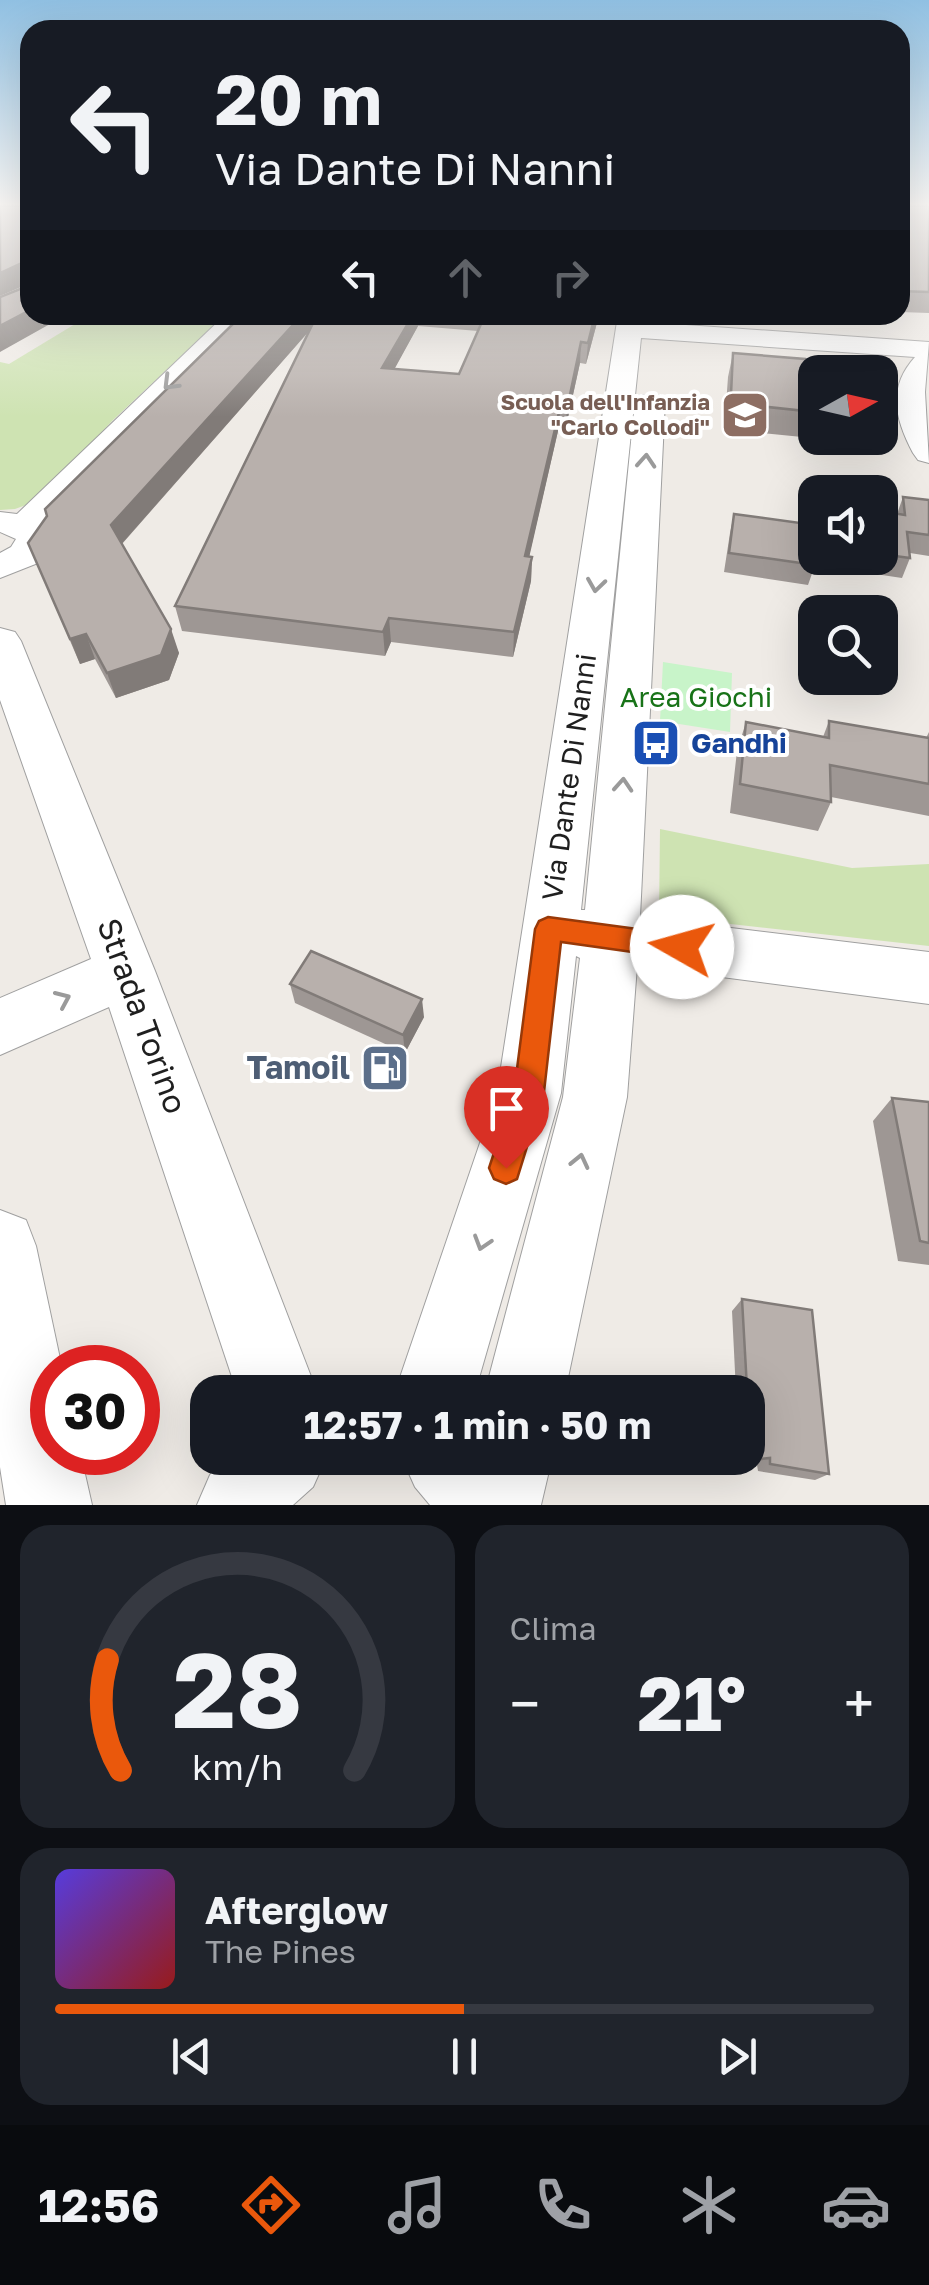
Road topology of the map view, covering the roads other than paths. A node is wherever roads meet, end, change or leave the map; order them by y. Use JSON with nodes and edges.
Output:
{"nodes":[{"id":1,"x":229,"y":325,"type":"edge"},
{"id":2,"x":643,"y":325,"type":"edge"},
{"id":3,"x":674,"y":325,"type":"edge"},
{"id":4,"x":929,"y":350,"type":"edge"},
{"id":5,"x":929,"y":358,"type":"edge"},
{"id":6,"x":929,"y":453,"type":"edge"},
{"id":7,"x":13,"y":524,"type":"edge"},
{"id":8,"x":6,"y":565,"type":"edge"},
{"id":9,"x":0,"y":604,"type":"edge"},
{"id":10,"x":0,"y":642,"type":"edge"},
{"id":11,"x":580,"y":934,"type":"junction"},
{"id":12,"x":126,"y":970,"type":"junction"},
{"id":13,"x":929,"y":978,"type":"edge"},
{"id":14,"x":0,"y":1027,"type":"edge"},
{"id":15,"x":0,"y":1246,"type":"edge"},
{"id":16,"x":271,"y":1375,"type":"edge"},
{"id":17,"x":440,"y":1375,"type":"edge"},
{"id":18,"x":529,"y":1375,"type":"edge"},
{"id":19,"x":264,"y":1475,"type":"edge"},
{"id":20,"x":459,"y":1475,"type":"edge"},
{"id":21,"x":506,"y":1475,"type":"edge"},
{"id":22,"x":49,"y":1505,"type":"edge"},
{"id":23,"x":240,"y":1505,"type":"edge"},
{"id":24,"x":480,"y":1505,"type":"edge"},
{"id":25,"x":498,"y":1505,"type":"edge"}],
"edges":[{"from":1,"to":7,"type":"street","one_way":true},
{"from":2,"to":11,"type":"street","name":"Via Dante Di Nanni"},
{"from":3,"to":4,"type":"street","name":"Via Dante Di Nanni"},
{"from":5,"to":6,"type":"street"},
{"from":7,"to":8,"type":"street"},
{"from":8,"to":9,"type":"street"},
{"from":10,"to":12,"type":"street","name":"Strada Torino"},
{"from":11,"to":13,"type":"street"},
{"from":11,"to":17,"type":"street","name":"Via Dante Di Nanni","one_way":true},
{"from":18,"to":11,"type":"street","name":"Via Dante Di Nanni","one_way":true},
{"from":14,"to":12,"type":"street","one_way":true},
{"from":12,"to":16,"type":"street","name":"Strada Torino"},
{"from":15,"to":22,"type":"street"},
{"from":19,"to":23,"type":"street"},
{"from":20,"to":24,"type":"street"},
{"from":21,"to":25,"type":"street"}]}
